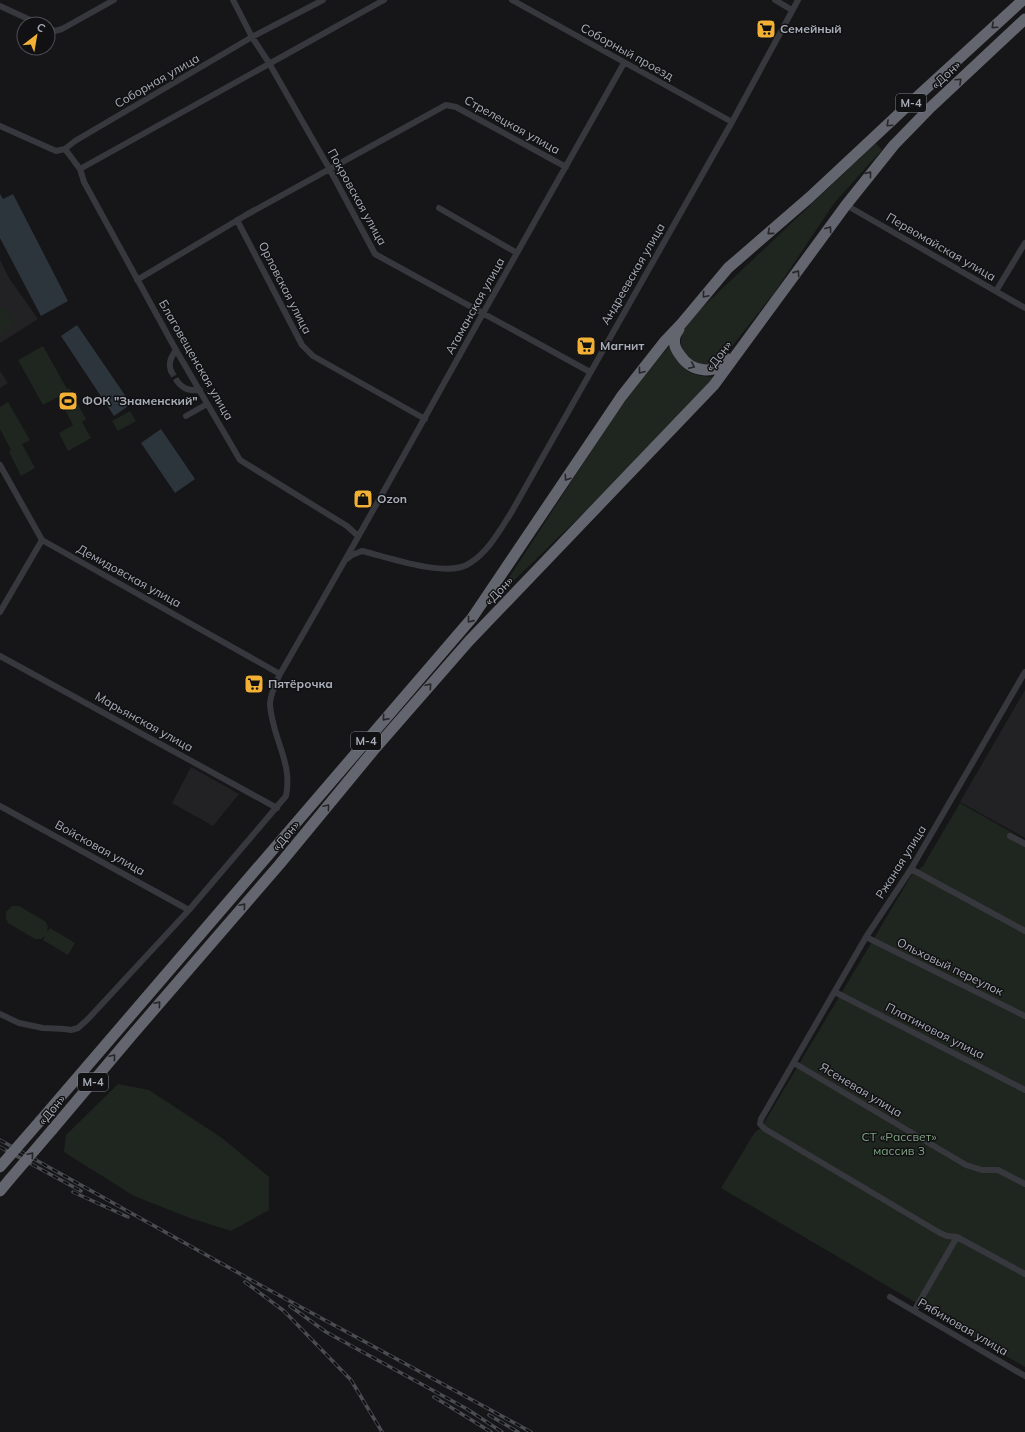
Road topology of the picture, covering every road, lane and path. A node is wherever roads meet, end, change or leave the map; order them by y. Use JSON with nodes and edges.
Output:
{"nodes":[{"id":1,"x":114,"y":0,"type":"edge"},
{"id":2,"x":232,"y":0,"type":"edge"},
{"id":3,"x":323,"y":0,"type":"edge"},
{"id":4,"x":384,"y":0,"type":"edge"},
{"id":5,"x":512,"y":0,"type":"edge"},
{"id":6,"x":775,"y":0,"type":"edge"},
{"id":7,"x":798,"y":0,"type":"edge"},
{"id":8,"x":1023,"y":0,"type":"edge"},
{"id":9,"x":0,"y":6,"type":"edge"},
{"id":10,"x":792,"y":10,"type":"junction"},
{"id":11,"x":22,"y":16,"type":"edge"},
{"id":12,"x":1025,"y":19,"type":"edge"},
{"id":13,"x":56,"y":31,"type":"edge"},
{"id":14,"x":252,"y":37,"type":"junction"},
{"id":15,"x":270,"y":63,"type":"junction"},
{"id":16,"x":624,"y":63,"type":"junction"},
{"id":17,"x":732,"y":122,"type":"junction"},
{"id":18,"x":0,"y":126,"type":"edge"},
{"id":19,"x":65,"y":149,"type":"junction"},
{"id":20,"x":566,"y":167,"type":"junction"},
{"id":21,"x":329,"y":168,"type":"junction"},
{"id":22,"x":80,"y":169,"type":"junction"},
{"id":23,"x":846,"y":205,"type":"junction"},
{"id":24,"x":440,"y":208,"type":"dead end"},
{"id":25,"x":237,"y":220,"type":"junction"},
{"id":26,"x":1025,"y":243,"type":"edge"},
{"id":27,"x":517,"y":253,"type":"junction"},
{"id":28,"x":137,"y":280,"type":"junction"},
{"id":29,"x":996,"y":291,"type":"junction"},
{"id":30,"x":782,"y":293,"type":"junction"},
{"id":31,"x":1025,"y":308,"type":"edge"},
{"id":32,"x":483,"y":314,"type":"junction"},
{"id":33,"x":682,"y":323,"type":"junction"},
{"id":34,"x":176,"y":350,"type":"junction"},
{"id":35,"x":171,"y":371,"type":"tunnel mouth"},
{"id":36,"x":590,"y":372,"type":"junction"},
{"id":37,"x":177,"y":380,"type":"tunnel mouth"},
{"id":38,"x":200,"y":390,"type":"junction"},
{"id":39,"x":207,"y":404,"type":"junction"},
{"id":40,"x":186,"y":416,"type":"dead end"},
{"id":41,"x":425,"y":419,"type":"junction"},
{"id":42,"x":0,"y":465,"type":"edge"},
{"id":43,"x":358,"y":536,"type":"junction"},
{"id":44,"x":42,"y":540,"type":"junction"},
{"id":45,"x":346,"y":560,"type":"junction"},
{"id":46,"x":0,"y":612,"type":"edge"},
{"id":47,"x":0,"y":656,"type":"edge"},
{"id":48,"x":1025,"y":672,"type":"edge"},
{"id":49,"x":280,"y":674,"type":"junction"},
{"id":50,"x":0,"y":806,"type":"edge"},
{"id":51,"x":277,"y":808,"type":"junction"},
{"id":52,"x":1010,"y":836,"type":"dead end"},
{"id":53,"x":1025,"y":844,"type":"edge"},
{"id":54,"x":911,"y":869,"type":"junction"},
{"id":55,"x":189,"y":910,"type":"junction"},
{"id":56,"x":1025,"y":931,"type":"edge"},
{"id":57,"x":866,"y":937,"type":"junction"},
{"id":58,"x":835,"y":992,"type":"junction"},
{"id":59,"x":0,"y":1014,"type":"edge"},
{"id":60,"x":1025,"y":1016,"type":"edge"},
{"id":61,"x":794,"y":1063,"type":"junction"},
{"id":62,"x":1025,"y":1090,"type":"edge"},
{"id":63,"x":0,"y":1167,"type":"edge"},
{"id":64,"x":1025,"y":1184,"type":"edge"},
{"id":65,"x":0,"y":1191,"type":"edge"},
{"id":66,"x":957,"y":1237,"type":"junction"},
{"id":67,"x":1025,"y":1274,"type":"edge"},
{"id":68,"x":890,"y":1297,"type":"dead end"},
{"id":69,"x":914,"y":1311,"type":"junction"},
{"id":70,"x":1025,"y":1376,"type":"edge"}],
"edges":[{"from":1,"to":13,"type":"street"},
{"from":2,"to":14,"type":"street","name":"Покровская улица"},
{"from":3,"to":14,"type":"street","name":"Соборная улица"},
{"from":4,"to":15,"type":"street"},
{"from":5,"to":16,"type":"street","name":"Соборный проезд"},
{"from":6,"to":10,"type":"street"},
{"from":7,"to":10,"type":"street","name":"Андреевская улица"},
{"from":8,"to":33,"type":"highway","name":"«Дон»","number":"М-4","one_way":true},
{"from":9,"to":11,"type":"street"},
{"from":10,"to":17,"type":"street","name":"Андреевская улица"},
{"from":23,"to":12,"type":"highway","name":"«Дон»","number":"М-4","one_way":true},
{"from":14,"to":15,"type":"street","name":"Покровская улица"},
{"from":14,"to":19,"type":"street","name":"Соборная улица"},
{"from":15,"to":21,"type":"street","name":"Покровская улица"},
{"from":15,"to":22,"type":"street"},
{"from":16,"to":17,"type":"street","name":"Соборный проезд"},
{"from":16,"to":20,"type":"street","name":"Атаманская улица"},
{"from":17,"to":36,"type":"street","name":"Андреевская улица"},
{"from":18,"to":19,"type":"street"},
{"from":19,"to":22,"type":"street","name":"Благовещенская улица"},
{"from":20,"to":21,"type":"street","name":"Стрелецкая улица"},
{"from":20,"to":27,"type":"street","name":"Атаманская улица"},
{"from":21,"to":25,"type":"street","name":"Стрелецкая улица"},
{"from":21,"to":32,"type":"street","name":"Покровская улица"},
{"from":22,"to":28,"type":"street","name":"Благовещенская улица"},
{"from":23,"to":29,"type":"street","name":"Первомайская улица"},
{"from":30,"to":23,"type":"highway","name":"«Дон»","number":"М-4","one_way":true},
{"from":24,"to":27,"type":"street"},
{"from":25,"to":28,"type":"street","name":"Стрелецкая улица"},
{"from":25,"to":41,"type":"street","name":"Орловская улица"},
{"from":26,"to":29,"type":"street"},
{"from":27,"to":32,"type":"street","name":"Атаманская улица"},
{"from":28,"to":34,"type":"street","name":"Благовещенская улица"},
{"from":29,"to":31,"type":"street","name":"Первомайская улица"},
{"from":33,"to":30,"type":"highway","number":"М-4","one_way":true},
{"from":65,"to":30,"type":"highway","name":"«Дон»","number":"М-4","one_way":true,"bridge":true},
{"from":32,"to":36,"type":"street","name":"Покровская улица"},
{"from":32,"to":41,"type":"street","name":"Атаманская улица"},
{"from":33,"to":63,"type":"highway","name":"«Дон»","number":"М-4","one_way":true,"bridge":true},
{"from":34,"to":35,"type":"street"},
{"from":34,"to":38,"type":"street","name":"Благовещенская улица"},
{"from":36,"to":45,"type":"street","name":"Андреевская улица"},
{"from":37,"to":38,"type":"street"},
{"from":38,"to":39,"type":"street","name":"Благовещенская улица"},
{"from":39,"to":40,"type":"street"},
{"from":39,"to":43,"type":"street","name":"Благовещенская улица"},
{"from":41,"to":43,"type":"street","name":"Атаманская улица"},
{"from":42,"to":44,"type":"street"},
{"from":43,"to":45,"type":"street","name":"Атаманская улица"},
{"from":44,"to":46,"type":"street"},
{"from":44,"to":49,"type":"street","name":"Демидовская улица"},
{"from":45,"to":49,"type":"street","name":"Атаманская улица"},
{"from":47,"to":51,"type":"street","name":"Марьянская улица"},
{"from":48,"to":54,"type":"street","name":"Ржаная улица"},
{"from":49,"to":51,"type":"street","name":"Атаманская улица"},
{"from":50,"to":55,"type":"street","name":"Войсковая улица"},
{"from":51,"to":55,"type":"street","name":"Атаманская улица"},
{"from":52,"to":53,"type":"street"},
{"from":54,"to":56,"type":"street"},
{"from":54,"to":57,"type":"street","name":"Ржаная улица"},
{"from":55,"to":59,"type":"street","name":"Атаманская улица"},
{"from":57,"to":58,"type":"street","name":"Ржаная улица"},
{"from":57,"to":60,"type":"street","name":"Ольховый переулок"},
{"from":58,"to":61,"type":"street","name":"Ржаная улица"},
{"from":58,"to":62,"type":"street","name":"Платиновая улица"},
{"from":61,"to":64,"type":"street","name":"Ясеневая улица"},
{"from":61,"to":66,"type":"street","name":"Ржаная улица"},
{"from":66,"to":67,"type":"street"},
{"from":66,"to":69,"type":"street"},
{"from":68,"to":69,"type":"street","name":"Рябиновая улица"},
{"from":69,"to":70,"type":"street","name":"Рябиновая улица"}]}
